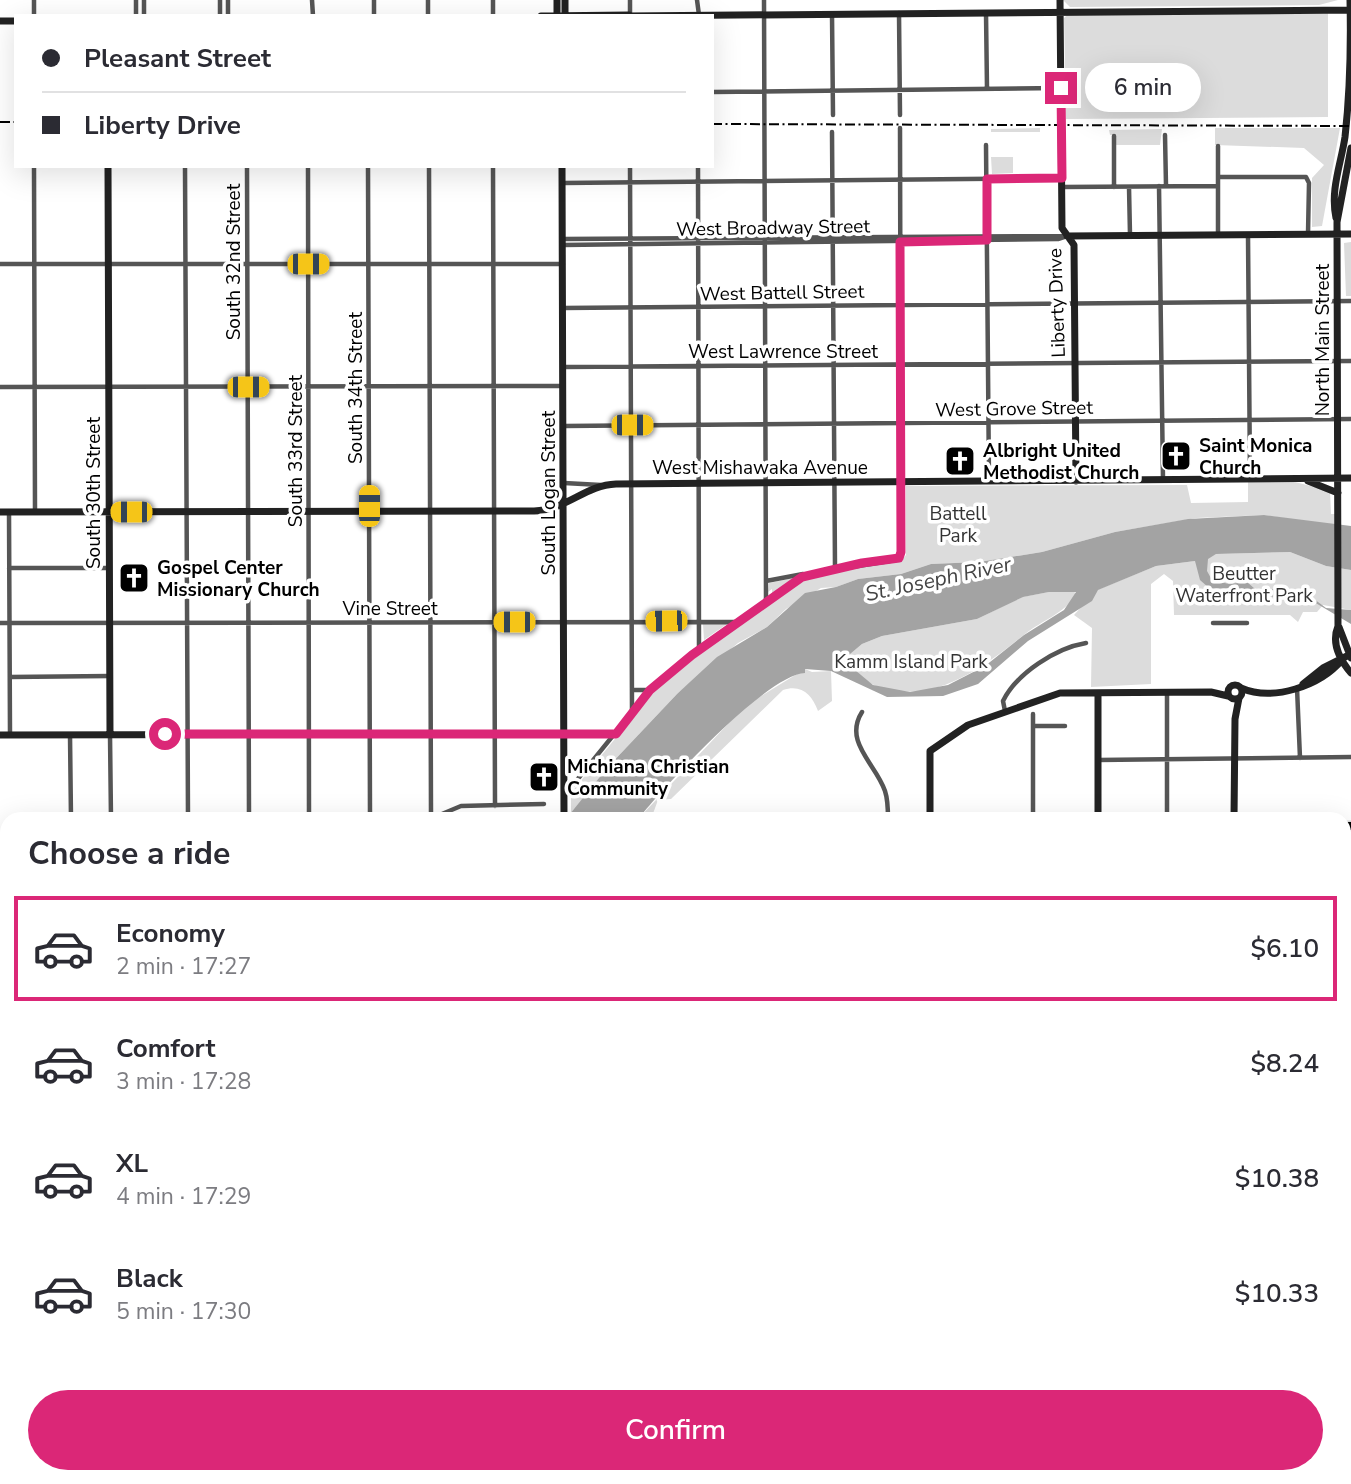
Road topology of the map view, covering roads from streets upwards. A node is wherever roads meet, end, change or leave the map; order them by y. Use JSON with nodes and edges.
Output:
{"nodes":[{"id":1,"x":764,"y":0,"type":"edge"},
{"id":2,"x":1060,"y":0,"type":"edge"},
{"id":3,"x":1350,"y":0,"type":"edge"},
{"id":4,"x":1351,"y":9,"type":"edge"},
{"id":5,"x":986,"y":12,"type":"junction"},
{"id":6,"x":1060,"y":12,"type":"junction"},
{"id":7,"x":832,"y":13,"type":"junction"},
{"id":8,"x":900,"y":13,"type":"junction"},
{"id":9,"x":764,"y":14,"type":"junction"},
{"id":10,"x":714,"y":15,"type":"edge"},
{"id":11,"x":1350,"y":61,"type":"edge"},
{"id":12,"x":1351,"y":74,"type":"edge"},
{"id":13,"x":1061,"y":88,"type":"junction"},
{"id":14,"x":987,"y":89,"type":"junction"},
{"id":15,"x":765,"y":91,"type":"junction"},
{"id":16,"x":832,"y":91,"type":"junction"},
{"id":17,"x":900,"y":91,"type":"junction"},
{"id":18,"x":714,"y":92,"type":"edge"},
{"id":19,"x":832,"y":115,"type":"dead end"},
{"id":20,"x":900,"y":116,"type":"dead end"},
{"id":21,"x":900,"y":128,"type":"dead end"},
{"id":22,"x":832,"y":132,"type":"dead end"},
{"id":23,"x":1166,"y":135,"type":"dead end"},
{"id":24,"x":1114,"y":136,"type":"dead end"},
{"id":25,"x":986,"y":145,"type":"dead end"},
{"id":26,"x":1217,"y":146,"type":"dead end"},
{"id":27,"x":1351,"y":148,"type":"edge"},
{"id":28,"x":34,"y":168,"type":"edge"},
{"id":29,"x":108,"y":168,"type":"edge"},
{"id":30,"x":185,"y":168,"type":"edge"},
{"id":31,"x":247,"y":168,"type":"edge"},
{"id":32,"x":308,"y":168,"type":"edge"},
{"id":33,"x":368,"y":168,"type":"edge"},
{"id":34,"x":429,"y":168,"type":"edge"},
{"id":35,"x":494,"y":168,"type":"edge"},
{"id":36,"x":562,"y":168,"type":"edge"},
{"id":37,"x":630,"y":168,"type":"edge"},
{"id":38,"x":698,"y":168,"type":"edge"},
{"id":39,"x":1218,"y":177,"type":"junction"},
{"id":40,"x":1062,"y":178,"type":"junction"},
{"id":41,"x":987,"y":179,"type":"junction"},
{"id":42,"x":765,"y":180,"type":"junction"},
{"id":43,"x":833,"y":180,"type":"junction"},
{"id":44,"x":900,"y":180,"type":"junction"},
{"id":45,"x":698,"y":181,"type":"junction"},
{"id":46,"x":631,"y":182,"type":"junction"},
{"id":47,"x":563,"y":183,"type":"junction"},
{"id":48,"x":1159,"y":186,"type":"junction"},
{"id":49,"x":1166,"y":186,"type":"junction"},
{"id":50,"x":1217,"y":186,"type":"junction"},
{"id":51,"x":1062,"y":187,"type":"junction"},
{"id":52,"x":1114,"y":187,"type":"junction"},
{"id":53,"x":1129,"y":187,"type":"junction"},
{"id":54,"x":1337,"y":222,"type":"junction"},
{"id":55,"x":1337,"y":234,"type":"junction"},
{"id":56,"x":1351,"y":234,"type":"edge"},
{"id":57,"x":1218,"y":235,"type":"junction"},
{"id":58,"x":1248,"y":235,"type":"junction"},
{"id":59,"x":1308,"y":235,"type":"junction"},
{"id":60,"x":1068,"y":236,"type":"junction"},
{"id":61,"x":1130,"y":236,"type":"junction"},
{"id":62,"x":1160,"y":236,"type":"junction"},
{"id":63,"x":987,"y":237,"type":"junction"},
{"id":64,"x":833,"y":239,"type":"junction"},
{"id":65,"x":900,"y":239,"type":"junction"},
{"id":66,"x":766,"y":240,"type":"junction"},
{"id":67,"x":631,"y":241,"type":"junction"},
{"id":68,"x":698,"y":241,"type":"junction"},
{"id":69,"x":563,"y":242,"type":"junction"},
{"id":70,"x":494,"y":263,"type":"junction"},
{"id":71,"x":0,"y":264,"type":"edge"},
{"id":72,"x":35,"y":264,"type":"junction"},
{"id":73,"x":108,"y":264,"type":"junction"},
{"id":74,"x":185,"y":264,"type":"junction"},
{"id":75,"x":247,"y":264,"type":"junction"},
{"id":76,"x":308,"y":264,"type":"junction"},
{"id":77,"x":369,"y":264,"type":"junction"},
{"id":78,"x":429,"y":264,"type":"junction"},
{"id":79,"x":563,"y":264,"type":"junction"},
{"id":80,"x":1248,"y":301,"type":"junction"},
{"id":81,"x":1337,"y":301,"type":"junction"},
{"id":82,"x":1351,"y":301,"type":"edge"},
{"id":83,"x":1162,"y":302,"type":"junction"},
{"id":84,"x":1074,"y":303,"type":"junction"},
{"id":85,"x":987,"y":304,"type":"junction"},
{"id":86,"x":900,"y":305,"type":"junction"},
{"id":87,"x":766,"y":306,"type":"junction"},
{"id":88,"x":833,"y":306,"type":"junction"},
{"id":89,"x":698,"y":307,"type":"junction"},
{"id":90,"x":564,"y":308,"type":"junction"},
{"id":91,"x":631,"y":308,"type":"junction"},
{"id":92,"x":1338,"y":360,"type":"junction"},
{"id":93,"x":1249,"y":361,"type":"junction"},
{"id":94,"x":1351,"y":361,"type":"edge"},
{"id":95,"x":1075,"y":362,"type":"junction"},
{"id":96,"x":1162,"y":362,"type":"junction"},
{"id":97,"x":988,"y":363,"type":"junction"},
{"id":98,"x":901,"y":364,"type":"junction"},
{"id":99,"x":833,"y":365,"type":"junction"},
{"id":100,"x":698,"y":366,"type":"junction"},
{"id":101,"x":766,"y":366,"type":"junction"},
{"id":102,"x":564,"y":367,"type":"junction"},
{"id":103,"x":631,"y":367,"type":"junction"},
{"id":104,"x":308,"y":386,"type":"junction"},
{"id":105,"x":369,"y":386,"type":"junction"},
{"id":106,"x":430,"y":386,"type":"junction"},
{"id":107,"x":495,"y":386,"type":"junction"},
{"id":108,"x":564,"y":386,"type":"junction"},
{"id":109,"x":0,"y":387,"type":"edge"},
{"id":110,"x":35,"y":387,"type":"junction"},
{"id":111,"x":108,"y":387,"type":"junction"},
{"id":112,"x":186,"y":387,"type":"junction"},
{"id":113,"x":248,"y":387,"type":"junction"},
{"id":114,"x":1338,"y":419,"type":"junction"},
{"id":115,"x":1351,"y":419,"type":"edge"},
{"id":116,"x":1250,"y":420,"type":"junction"},
{"id":117,"x":1075,"y":421,"type":"junction"},
{"id":118,"x":1163,"y":421,"type":"junction"},
{"id":119,"x":988,"y":422,"type":"junction"},
{"id":120,"x":901,"y":423,"type":"junction"},
{"id":121,"x":766,"y":424,"type":"junction"},
{"id":122,"x":834,"y":424,"type":"junction"},
{"id":123,"x":632,"y":425,"type":"junction"},
{"id":124,"x":699,"y":425,"type":"junction"},
{"id":125,"x":564,"y":426,"type":"junction"},
{"id":126,"x":1338,"y":478,"type":"junction"},
{"id":127,"x":1351,"y":478,"type":"edge"},
{"id":128,"x":1163,"y":479,"type":"junction"},
{"id":129,"x":1250,"y":479,"type":"junction"},
{"id":130,"x":1301,"y":479,"type":"junction"},
{"id":131,"x":989,"y":481,"type":"junction"},
{"id":132,"x":1076,"y":481,"type":"junction"},
{"id":133,"x":834,"y":482,"type":"junction"},
{"id":134,"x":902,"y":482,"type":"junction"},
{"id":135,"x":564,"y":483,"type":"junction"},
{"id":136,"x":766,"y":483,"type":"junction"},
{"id":137,"x":632,"y":484,"type":"junction"},
{"id":138,"x":699,"y":484,"type":"junction"},
{"id":139,"x":602,"y":485,"type":"junction"},
{"id":140,"x":1338,"y":493,"type":"junction"},
{"id":141,"x":564,"y":506,"type":"junction"},
{"id":142,"x":430,"y":511,"type":"junction"},
{"id":143,"x":495,"y":511,"type":"junction"},
{"id":144,"x":4,"y":512,"type":"edge"},
{"id":145,"x":35,"y":512,"type":"junction"},
{"id":146,"x":109,"y":512,"type":"junction"},
{"id":147,"x":186,"y":512,"type":"junction"},
{"id":148,"x":248,"y":512,"type":"junction"},
{"id":149,"x":309,"y":512,"type":"junction"},
{"id":150,"x":369,"y":512,"type":"junction"},
{"id":151,"x":9,"y":568,"type":"junction"},
{"id":152,"x":109,"y":568,"type":"junction"},
{"id":153,"x":835,"y":568,"type":"junction"},
{"id":154,"x":808,"y":574,"type":"junction"},
{"id":155,"x":766,"y":581,"type":"junction"},
{"id":156,"x":766,"y":602,"type":"junction"},
{"id":157,"x":564,"y":621,"type":"junction"},
{"id":158,"x":632,"y":621,"type":"junction"},
{"id":159,"x":699,"y":621,"type":"junction"},
{"id":160,"x":187,"y":622,"type":"junction"},
{"id":161,"x":248,"y":622,"type":"junction"},
{"id":162,"x":309,"y":622,"type":"junction"},
{"id":163,"x":370,"y":622,"type":"junction"},
{"id":164,"x":430,"y":622,"type":"junction"},
{"id":165,"x":495,"y":622,"type":"junction"},
{"id":166,"x":737,"y":622,"type":"junction"},
{"id":167,"x":0,"y":623,"type":"edge"},
{"id":168,"x":10,"y":623,"type":"junction"},
{"id":169,"x":110,"y":623,"type":"junction"},
{"id":170,"x":1213,"y":623,"type":"dead end"},
{"id":171,"x":1247,"y":623,"type":"dead end"},
{"id":172,"x":1086,"y":643,"type":"dead end"},
{"id":173,"x":699,"y":649,"type":"junction"},
{"id":174,"x":1347,"y":658,"type":"edge"},
{"id":175,"x":1351,"y":673,"type":"edge"},
{"id":176,"x":110,"y":676,"type":"junction"},
{"id":177,"x":10,"y":677,"type":"junction"},
{"id":178,"x":1300,"y":686,"type":"junction"},
{"id":179,"x":1241,"y":688,"type":"junction"},
{"id":180,"x":632,"y":690,"type":"junction"},
{"id":181,"x":650,"y":690,"type":"junction"},
{"id":182,"x":1258,"y":692,"type":"junction"},
{"id":183,"x":1167,"y":693,"type":"junction"},
{"id":184,"x":1098,"y":694,"type":"junction"},
{"id":185,"x":1229,"y":694,"type":"junction"},
{"id":186,"x":1240,"y":698,"type":"junction"},
{"id":187,"x":862,"y":712,"type":"dead end"},
{"id":188,"x":1006,"y":712,"type":"junction"},
{"id":189,"x":632,"y":714,"type":"junction"},
{"id":190,"x":1033,"y":714,"type":"dead end"},
{"id":191,"x":1235,"y":719,"type":"junction"},
{"id":192,"x":1033,"y":726,"type":"junction"},
{"id":193,"x":1065,"y":726,"type":"dead end"},
{"id":194,"x":110,"y":734,"type":"junction"},
{"id":195,"x":187,"y":734,"type":"junction"},
{"id":196,"x":309,"y":734,"type":"junction"},
{"id":197,"x":430,"y":734,"type":"junction"},
{"id":198,"x":495,"y":734,"type":"junction"},
{"id":199,"x":564,"y":734,"type":"junction"},
{"id":200,"x":616,"y":734,"type":"junction"},
{"id":201,"x":0,"y":735,"type":"edge"},
{"id":202,"x":10,"y":735,"type":"junction"},
{"id":203,"x":70,"y":735,"type":"junction"},
{"id":204,"x":249,"y":735,"type":"junction"},
{"id":205,"x":370,"y":735,"type":"junction"},
{"id":206,"x":1300,"y":758,"type":"junction"},
{"id":207,"x":1351,"y":758,"type":"edge"},
{"id":208,"x":1167,"y":759,"type":"junction"},
{"id":209,"x":1234,"y":759,"type":"junction"},
{"id":210,"x":1098,"y":760,"type":"junction"},
{"id":211,"x":564,"y":796,"type":"junction"},
{"id":212,"x":544,"y":804,"type":"dead end"},
{"id":213,"x":495,"y":806,"type":"junction"},
{"id":214,"x":71,"y":812,"type":"edge"},
{"id":215,"x":111,"y":812,"type":"edge"},
{"id":216,"x":187,"y":812,"type":"edge"},
{"id":217,"x":249,"y":812,"type":"edge"},
{"id":218,"x":309,"y":812,"type":"edge"},
{"id":219,"x":370,"y":812,"type":"edge"},
{"id":220,"x":430,"y":812,"type":"edge"},
{"id":221,"x":446,"y":812,"type":"edge"},
{"id":222,"x":564,"y":812,"type":"edge"},
{"id":223,"x":887,"y":812,"type":"edge"},
{"id":224,"x":930,"y":812,"type":"edge"},
{"id":225,"x":1033,"y":812,"type":"edge"},
{"id":226,"x":1098,"y":812,"type":"edge"},
{"id":227,"x":1167,"y":812,"type":"edge"},
{"id":228,"x":1234,"y":812,"type":"edge"}],
"edges":[{"from":1,"to":9,"type":"street"},
{"from":2,"to":6,"type":"street","name":"Liberty Drive"},
{"from":3,"to":4,"type":"street","name":"North Main Street"},
{"from":4,"to":6,"type":"street"},
{"from":4,"to":11,"type":"street","name":"North Main Street"},
{"from":5,"to":6,"type":"street"},
{"from":5,"to":8,"type":"street"},
{"from":5,"to":14,"type":"street"},
{"from":6,"to":13,"type":"street","name":"Liberty Drive"},
{"from":7,"to":8,"type":"street"},
{"from":7,"to":9,"type":"street"},
{"from":7,"to":16,"type":"street"},
{"from":8,"to":17,"type":"street"},
{"from":9,"to":10,"type":"street"},
{"from":9,"to":15,"type":"street"},
{"from":11,"to":12,"type":"street","name":"North Main Street"},
{"from":11,"to":54,"type":"street","name":"North Main Street"},
{"from":13,"to":14,"type":"street"},
{"from":13,"to":40,"type":"street","name":"Liberty Drive"},
{"from":14,"to":17,"type":"street"},
{"from":15,"to":16,"type":"street"},
{"from":15,"to":18,"type":"street"},
{"from":15,"to":42,"type":"street"},
{"from":16,"to":17,"type":"street"},
{"from":16,"to":19,"type":"street"},
{"from":17,"to":20,"type":"street"},
{"from":21,"to":44,"type":"street"},
{"from":22,"to":43,"type":"street"},
{"from":23,"to":49,"type":"street"},
{"from":24,"to":52,"type":"street"},
{"from":25,"to":41,"type":"street"},
{"from":26,"to":39,"type":"street"},
{"from":27,"to":54,"type":"street","name":"North Main Street"},
{"from":28,"to":72,"type":"street"},
{"from":29,"to":73,"type":"street","name":"South 30th Street"},
{"from":30,"to":74,"type":"street"},
{"from":31,"to":75,"type":"street","name":"South 32nd Street"},
{"from":32,"to":76,"type":"street","name":"South 33rd Street"},
{"from":33,"to":77,"type":"street","name":"South 34th Street"},
{"from":34,"to":78,"type":"street"},
{"from":35,"to":70,"type":"street"},
{"from":36,"to":47,"type":"street","name":"South Logan Street"},
{"from":37,"to":46,"type":"street"},
{"from":38,"to":45,"type":"street"},
{"from":39,"to":50,"type":"street"},
{"from":39,"to":59,"type":"street"},
{"from":40,"to":41,"type":"street"},
{"from":40,"to":51,"type":"street","name":"Liberty Drive"},
{"from":41,"to":44,"type":"street"},
{"from":41,"to":63,"type":"street"},
{"from":42,"to":43,"type":"street"},
{"from":42,"to":45,"type":"street"},
{"from":42,"to":66,"type":"street"},
{"from":43,"to":44,"type":"street"},
{"from":43,"to":64,"type":"street"},
{"from":44,"to":65,"type":"street"},
{"from":45,"to":46,"type":"street"},
{"from":45,"to":68,"type":"street"},
{"from":46,"to":47,"type":"street"},
{"from":46,"to":67,"type":"street"},
{"from":47,"to":69,"type":"street","name":"South Logan Street"},
{"from":48,"to":49,"type":"street"},
{"from":48,"to":53,"type":"street"},
{"from":48,"to":62,"type":"street"},
{"from":49,"to":50,"type":"street"},
{"from":50,"to":57,"type":"street"},
{"from":51,"to":52,"type":"street"},
{"from":51,"to":60,"type":"street","name":"Liberty Drive"},
{"from":52,"to":53,"type":"street"},
{"from":53,"to":61,"type":"street"},
{"from":54,"to":55,"type":"street","name":"North Main Street"},
{"from":55,"to":56,"type":"street","name":"West Broadway Street"},
{"from":55,"to":59,"type":"street","name":"West Broadway Street"},
{"from":55,"to":81,"type":"street","name":"North Main Street"},
{"from":57,"to":58,"type":"street","name":"West Broadway Street"},
{"from":57,"to":62,"type":"street","name":"West Broadway Street"},
{"from":58,"to":59,"type":"street","name":"West Broadway Street"},
{"from":58,"to":80,"type":"street"},
{"from":60,"to":61,"type":"street","name":"West Broadway Street"},
{"from":60,"to":63,"type":"street","name":"West Broadway Street"},
{"from":60,"to":84,"type":"street","name":"Liberty Drive"},
{"from":61,"to":62,"type":"street","name":"West Broadway Street"},
{"from":62,"to":83,"type":"street"},
{"from":63,"to":65,"type":"street","name":"West Broadway Street"},
{"from":63,"to":85,"type":"street"},
{"from":64,"to":65,"type":"street","name":"West Broadway Street"},
{"from":64,"to":66,"type":"street","name":"West Broadway Street"},
{"from":64,"to":88,"type":"street"},
{"from":65,"to":86,"type":"street"},
{"from":66,"to":68,"type":"street","name":"West Broadway Street"},
{"from":66,"to":87,"type":"street"},
{"from":67,"to":68,"type":"street","name":"West Broadway Street"},
{"from":67,"to":69,"type":"street","name":"West Broadway Street"},
{"from":67,"to":91,"type":"street"},
{"from":68,"to":89,"type":"street"},
{"from":69,"to":79,"type":"street","name":"South Logan Street"},
{"from":70,"to":78,"type":"street"},
{"from":70,"to":79,"type":"street"},
{"from":70,"to":107,"type":"street"},
{"from":71,"to":72,"type":"street"},
{"from":72,"to":73,"type":"street"},
{"from":72,"to":110,"type":"street"},
{"from":73,"to":74,"type":"street"},
{"from":73,"to":111,"type":"street","name":"South 30th Street"},
{"from":74,"to":75,"type":"street"},
{"from":74,"to":112,"type":"street"},
{"from":75,"to":76,"type":"street"},
{"from":75,"to":113,"type":"street","name":"South 32nd Street"},
{"from":76,"to":77,"type":"street"},
{"from":76,"to":104,"type":"street","name":"South 33rd Street"},
{"from":77,"to":78,"type":"street"},
{"from":77,"to":105,"type":"street","name":"South 34th Street"},
{"from":78,"to":106,"type":"street"},
{"from":79,"to":90,"type":"street","name":"South Logan Street"},
{"from":80,"to":81,"type":"street","name":"West Battell Street"},
{"from":80,"to":83,"type":"street","name":"West Battell Street"},
{"from":80,"to":93,"type":"street"},
{"from":81,"to":82,"type":"street","name":"West Battell Street"},
{"from":81,"to":92,"type":"street","name":"North Main Street"},
{"from":83,"to":84,"type":"street","name":"West Battell Street"},
{"from":83,"to":96,"type":"street"},
{"from":84,"to":85,"type":"street","name":"West Battell Street"},
{"from":84,"to":95,"type":"street","name":"Liberty Drive"},
{"from":85,"to":86,"type":"street","name":"West Battell Street"},
{"from":85,"to":97,"type":"street"},
{"from":86,"to":88,"type":"street","name":"West Battell Street"},
{"from":86,"to":98,"type":"street"},
{"from":87,"to":88,"type":"street","name":"West Battell Street"},
{"from":87,"to":89,"type":"street","name":"West Battell Street"},
{"from":87,"to":101,"type":"street"},
{"from":88,"to":99,"type":"street"},
{"from":89,"to":91,"type":"street","name":"West Battell Street"},
{"from":89,"to":100,"type":"street"},
{"from":90,"to":91,"type":"street","name":"West Battell Street"},
{"from":90,"to":102,"type":"street","name":"South Logan Street"},
{"from":91,"to":103,"type":"street"},
{"from":92,"to":93,"type":"street","name":"West Lawrence Street"},
{"from":92,"to":94,"type":"street","name":"West Lawrence Street"},
{"from":92,"to":114,"type":"street","name":"North Main Street"},
{"from":93,"to":96,"type":"street","name":"West Lawrence Street"},
{"from":93,"to":116,"type":"street"},
{"from":95,"to":96,"type":"street","name":"West Lawrence Street"},
{"from":95,"to":97,"type":"street","name":"West Lawrence Street"},
{"from":95,"to":117,"type":"street","name":"Liberty Drive"},
{"from":96,"to":118,"type":"street"},
{"from":97,"to":98,"type":"street","name":"West Lawrence Street"},
{"from":97,"to":119,"type":"street"},
{"from":98,"to":99,"type":"street","name":"West Lawrence Street"},
{"from":98,"to":120,"type":"street"},
{"from":99,"to":101,"type":"street","name":"West Lawrence Street"},
{"from":99,"to":122,"type":"street"},
{"from":100,"to":101,"type":"street","name":"West Lawrence Street"},
{"from":100,"to":103,"type":"street","name":"West Lawrence Street"},
{"from":100,"to":124,"type":"street"},
{"from":101,"to":121,"type":"street"},
{"from":102,"to":103,"type":"street","name":"West Lawrence Street"},
{"from":102,"to":108,"type":"street","name":"South Logan Street"},
{"from":103,"to":123,"type":"street"},
{"from":104,"to":105,"type":"street"},
{"from":104,"to":113,"type":"street"},
{"from":104,"to":149,"type":"street","name":"South 33rd Street"},
{"from":105,"to":106,"type":"street"},
{"from":105,"to":150,"type":"street","name":"South 34th Street"},
{"from":106,"to":107,"type":"street"},
{"from":106,"to":142,"type":"street"},
{"from":107,"to":108,"type":"street"},
{"from":107,"to":143,"type":"street"},
{"from":108,"to":125,"type":"street","name":"South Logan Street"},
{"from":109,"to":110,"type":"street"},
{"from":110,"to":111,"type":"street"},
{"from":110,"to":145,"type":"street"},
{"from":111,"to":112,"type":"street"},
{"from":111,"to":146,"type":"street","name":"South 30th Street"},
{"from":112,"to":113,"type":"street"},
{"from":112,"to":147,"type":"street"},
{"from":113,"to":148,"type":"street","name":"South 32nd Street"},
{"from":114,"to":115,"type":"street","name":"West Grove Street"},
{"from":114,"to":116,"type":"street","name":"West Grove Street"},
{"from":114,"to":126,"type":"street","name":"North Main Street"},
{"from":116,"to":118,"type":"street","name":"West Grove Street"},
{"from":116,"to":129,"type":"street"},
{"from":117,"to":118,"type":"street","name":"West Grove Street"},
{"from":117,"to":119,"type":"street","name":"West Grove Street"},
{"from":117,"to":132,"type":"street","name":"Liberty Drive"},
{"from":118,"to":128,"type":"street"},
{"from":119,"to":120,"type":"street","name":"West Grove Street"},
{"from":119,"to":131,"type":"street"},
{"from":120,"to":122,"type":"street","name":"West Grove Street"},
{"from":120,"to":134,"type":"street"},
{"from":121,"to":122,"type":"street","name":"West Grove Street"},
{"from":121,"to":124,"type":"street","name":"West Grove Street"},
{"from":121,"to":136,"type":"street"},
{"from":122,"to":133,"type":"street"},
{"from":123,"to":124,"type":"street","name":"West Grove Street"},
{"from":123,"to":125,"type":"street","name":"West Grove Street"},
{"from":123,"to":137,"type":"street"},
{"from":124,"to":138,"type":"street"},
{"from":125,"to":135,"type":"street","name":"South Logan Street"},
{"from":126,"to":127,"type":"street","name":"West Mishawaka Avenue"},
{"from":126,"to":130,"type":"street","name":"West Mishawaka Avenue"},
{"from":126,"to":140,"type":"street","name":"North Main Street"},
{"from":128,"to":129,"type":"street","name":"West Mishawaka Avenue"},
{"from":128,"to":132,"type":"street","name":"West Mishawaka Avenue"},
{"from":129,"to":130,"type":"street","name":"West Mishawaka Avenue"},
{"from":130,"to":140,"type":"street"},
{"from":131,"to":132,"type":"street","name":"West Mishawaka Avenue"},
{"from":131,"to":134,"type":"street","name":"West Mishawaka Avenue"},
{"from":133,"to":134,"type":"street","name":"West Mishawaka Avenue"},
{"from":133,"to":136,"type":"street","name":"West Mishawaka Avenue"},
{"from":133,"to":153,"type":"street"},
{"from":134,"to":153,"type":"street"},
{"from":135,"to":139,"type":"street","name":"West Mishawaka Avenue"},
{"from":135,"to":141,"type":"street","name":"South Logan Street"},
{"from":136,"to":138,"type":"street","name":"West Mishawaka Avenue"},
{"from":136,"to":155,"type":"street"},
{"from":137,"to":138,"type":"street","name":"West Mishawaka Avenue"},
{"from":137,"to":139,"type":"street","name":"West Mishawaka Avenue"},
{"from":137,"to":158,"type":"street"},
{"from":138,"to":159,"type":"street"},
{"from":139,"to":141,"type":"street","name":"West Mishawaka Avenue"},
{"from":140,"to":174,"type":"street","name":"North Main Street"},
{"from":141,"to":143,"type":"street"},
{"from":141,"to":157,"type":"street","name":"South Logan Street"},
{"from":142,"to":143,"type":"street"},
{"from":142,"to":150,"type":"street"},
{"from":142,"to":164,"type":"street"},
{"from":143,"to":165,"type":"street"},
{"from":144,"to":145,"type":"street"},
{"from":144,"to":151,"type":"street"},
{"from":145,"to":146,"type":"street"},
{"from":146,"to":147,"type":"street"},
{"from":146,"to":152,"type":"street","name":"South 30th Street"},
{"from":147,"to":148,"type":"street"},
{"from":147,"to":160,"type":"street"},
{"from":148,"to":149,"type":"street"},
{"from":148,"to":161,"type":"street","name":"South 32nd Street"},
{"from":149,"to":150,"type":"street"},
{"from":149,"to":162,"type":"street","name":"South 33rd Street"},
{"from":150,"to":163,"type":"street","name":"South 34th Street"},
{"from":151,"to":152,"type":"street"},
{"from":151,"to":168,"type":"street"},
{"from":152,"to":169,"type":"street","name":"South 30th Street"},
{"from":153,"to":154,"type":"street"},
{"from":154,"to":155,"type":"street"},
{"from":154,"to":156,"type":"street"},
{"from":155,"to":156,"type":"street"},
{"from":156,"to":166,"type":"street"},
{"from":157,"to":158,"type":"street","name":"Vine Street"},
{"from":157,"to":165,"type":"street","name":"Vine Street"},
{"from":157,"to":199,"type":"street","name":"South Logan Street"},
{"from":158,"to":159,"type":"street","name":"Vine Street"},
{"from":158,"to":180,"type":"street"},
{"from":159,"to":166,"type":"street","name":"Vine Street"},
{"from":159,"to":173,"type":"street"},
{"from":160,"to":161,"type":"street","name":"Vine Street"},
{"from":160,"to":169,"type":"street","name":"Vine Street"},
{"from":160,"to":195,"type":"street"},
{"from":161,"to":162,"type":"street","name":"Vine Street"},
{"from":161,"to":204,"type":"street","name":"South 32nd Street"},
{"from":162,"to":163,"type":"street","name":"Vine Street"},
{"from":162,"to":196,"type":"street","name":"South 33rd Street"},
{"from":163,"to":164,"type":"street","name":"Vine Street"},
{"from":163,"to":205,"type":"street","name":"South 34th Street"},
{"from":164,"to":165,"type":"street","name":"Vine Street"},
{"from":164,"to":197,"type":"street"},
{"from":165,"to":198,"type":"street"},
{"from":166,"to":173,"type":"street"},
{"from":167,"to":168,"type":"street","name":"Vine Street"},
{"from":168,"to":169,"type":"street","name":"Vine Street"},
{"from":168,"to":177,"type":"street"},
{"from":169,"to":176,"type":"street","name":"South 30th Street"},
{"from":170,"to":171,"type":"street"},
{"from":172,"to":188,"type":"street"},
{"from":173,"to":181,"type":"street"},
{"from":174,"to":175,"type":"street","name":"North Main Street"},
{"from":174,"to":178,"type":"street"},
{"from":176,"to":177,"type":"street"},
{"from":176,"to":194,"type":"street","name":"South 30th Street"},
{"from":177,"to":202,"type":"street"},
{"from":178,"to":182,"type":"street"},
{"from":178,"to":206,"type":"street"},
{"from":179,"to":182,"type":"street"},
{"from":179,"to":185,"type":"street"},
{"from":179,"to":186,"type":"street"},
{"from":180,"to":181,"type":"street"},
{"from":180,"to":189,"type":"street"},
{"from":181,"to":189,"type":"street"},
{"from":182,"to":186,"type":"street"},
{"from":183,"to":184,"type":"street"},
{"from":183,"to":185,"type":"street"},
{"from":183,"to":208,"type":"street"},
{"from":184,"to":188,"type":"street"},
{"from":184,"to":210,"type":"street"},
{"from":185,"to":186,"type":"street"},
{"from":185,"to":191,"type":"street"},
{"from":186,"to":191,"type":"street"},
{"from":187,"to":223,"type":"street"},
{"from":188,"to":224,"type":"street"},
{"from":189,"to":200,"type":"street"},
{"from":190,"to":192,"type":"street"},
{"from":191,"to":209,"type":"street"},
{"from":192,"to":193,"type":"street"},
{"from":192,"to":225,"type":"street"},
{"from":194,"to":195,"type":"street"},
{"from":194,"to":203,"type":"street"},
{"from":194,"to":215,"type":"street","name":"South 30th Street"},
{"from":195,"to":204,"type":"street"},
{"from":195,"to":216,"type":"street"},
{"from":196,"to":204,"type":"street"},
{"from":196,"to":205,"type":"street"},
{"from":196,"to":218,"type":"street","name":"South 33rd Street"},
{"from":197,"to":198,"type":"street"},
{"from":197,"to":205,"type":"street"},
{"from":197,"to":220,"type":"street"},
{"from":198,"to":199,"type":"street"},
{"from":198,"to":213,"type":"street"},
{"from":199,"to":200,"type":"street"},
{"from":199,"to":211,"type":"street","name":"South Logan Street"},
{"from":200,"to":211,"type":"street"},
{"from":201,"to":202,"type":"street"},
{"from":202,"to":203,"type":"street"},
{"from":203,"to":214,"type":"street"},
{"from":204,"to":217,"type":"street","name":"South 32nd Street"},
{"from":205,"to":219,"type":"street","name":"South 34th Street"},
{"from":206,"to":207,"type":"street"},
{"from":206,"to":209,"type":"street"},
{"from":208,"to":209,"type":"street"},
{"from":208,"to":210,"type":"street"},
{"from":208,"to":227,"type":"street"},
{"from":209,"to":228,"type":"street"},
{"from":210,"to":226,"type":"street"},
{"from":211,"to":222,"type":"street","name":"South Logan Street"},
{"from":212,"to":213,"type":"street"},
{"from":213,"to":221,"type":"street"}]}
